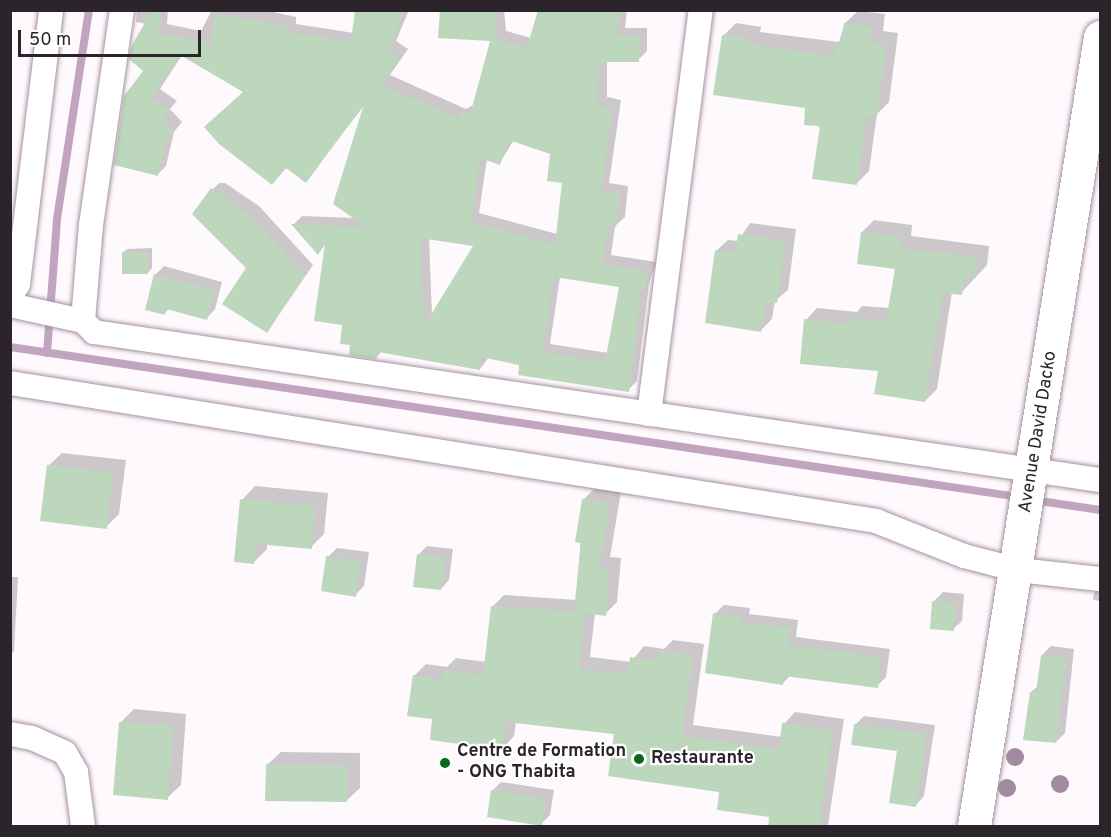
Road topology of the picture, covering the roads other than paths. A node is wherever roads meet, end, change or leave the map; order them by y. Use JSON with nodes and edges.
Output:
{"nodes":[{"id":1,"x":51,"y":10,"type":"edge"},
{"id":2,"x":122,"y":10,"type":"edge"},
{"id":3,"x":701,"y":10,"type":"edge"},
{"id":4,"x":1101,"y":37,"type":"edge"},
{"id":5,"x":17,"y":304,"type":"edge"},
{"id":6,"x":84,"y":321,"type":"junction"},
{"id":7,"x":10,"y":382,"type":"edge"},
{"id":8,"x":649,"y":414,"type":"junction"},
{"id":9,"x":1033,"y":473,"type":"junction"},
{"id":10,"x":1101,"y":480,"type":"edge"},
{"id":11,"x":1019,"y":560,"type":"junction"},
{"id":12,"x":1101,"y":579,"type":"edge"},
{"id":13,"x":10,"y":734,"type":"edge"},
{"id":14,"x":83,"y":826,"type":"edge"},
{"id":15,"x":974,"y":826,"type":"edge"}],
"edges":[{"from":1,"to":5,"type":"street"},
{"from":2,"to":6,"type":"street"},
{"from":3,"to":8,"type":"street"},
{"from":4,"to":9,"type":"main road","name":"Avenue David Dacko"},
{"from":5,"to":6,"type":"street"},
{"from":6,"to":8,"type":"street"},
{"from":7,"to":11,"type":"street"},
{"from":8,"to":9,"type":"street"},
{"from":9,"to":10,"type":"street"},
{"from":9,"to":11,"type":"main road","name":"Avenue David Dacko"},
{"from":11,"to":12,"type":"street"},
{"from":11,"to":15,"type":"main road","name":"Avenue David Dacko"},
{"from":13,"to":14,"type":"street"}]}
